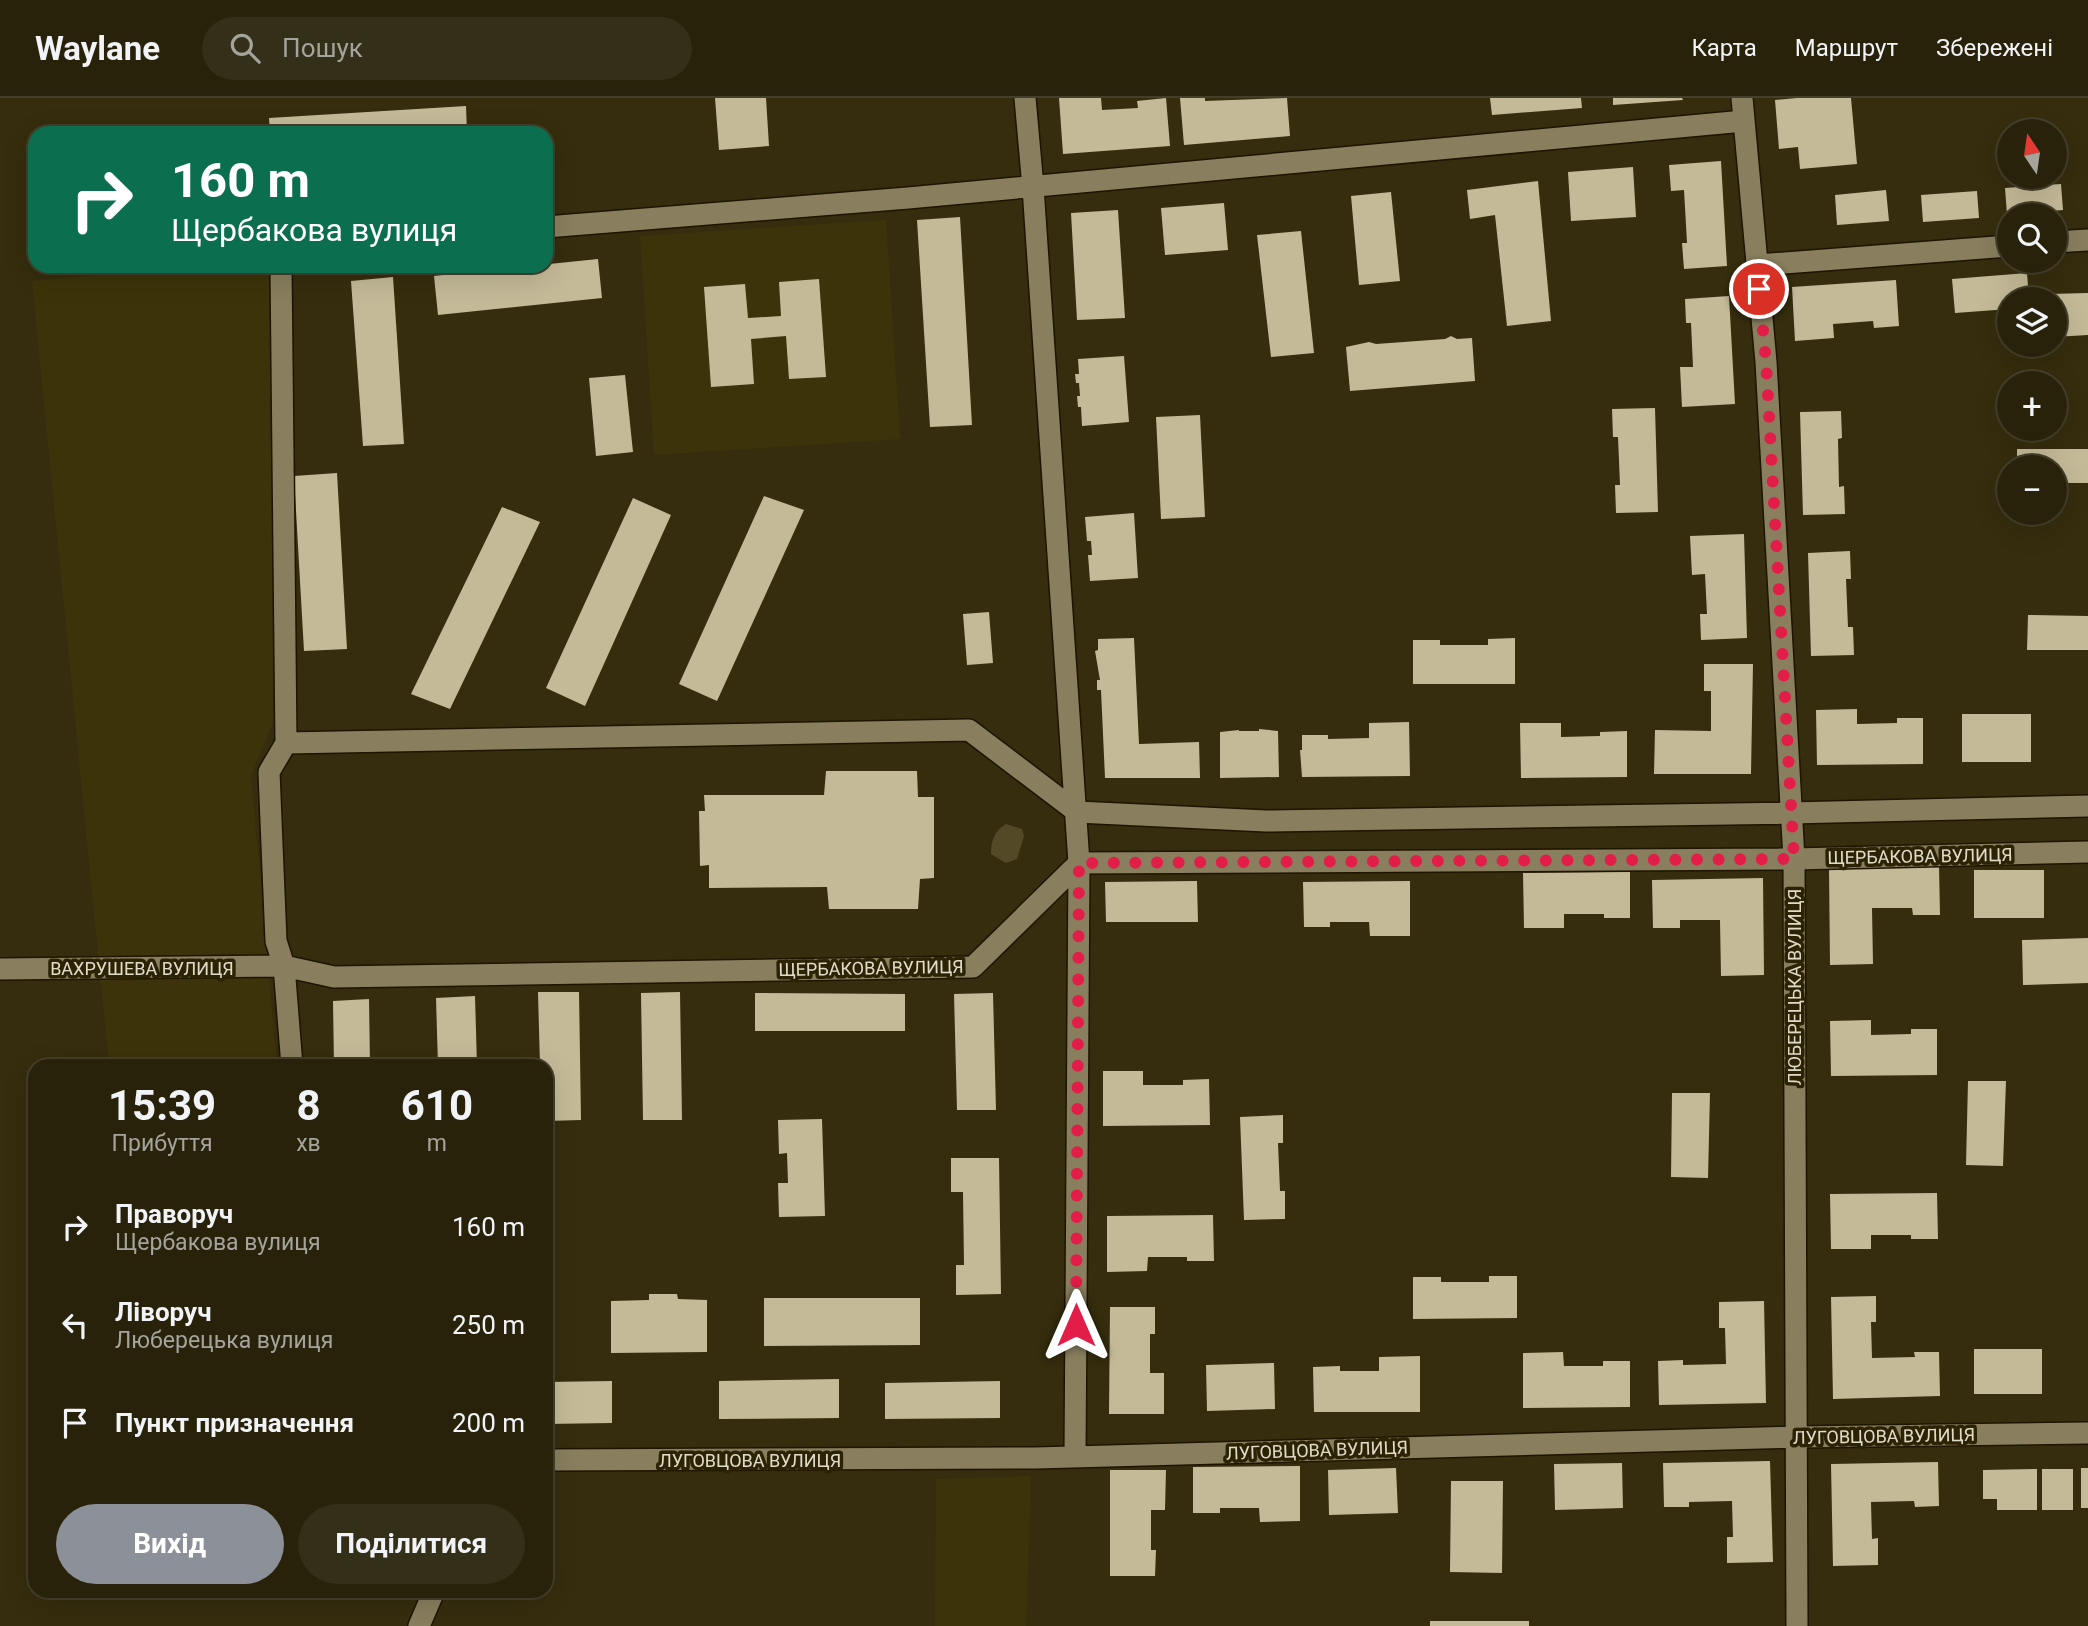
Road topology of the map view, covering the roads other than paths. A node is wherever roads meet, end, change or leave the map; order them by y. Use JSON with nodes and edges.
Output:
{"nodes":[{"id":1,"x":1025,"y":98,"type":"edge"},
{"id":2,"x":1742,"y":98,"type":"edge"},
{"id":3,"x":1744,"y":121,"type":"junction"},
{"id":4,"x":1033,"y":187,"type":"junction"},
{"id":5,"x":553,"y":227,"type":"edge"},
{"id":6,"x":2088,"y":240,"type":"edge"},
{"id":7,"x":2067,"y":241,"type":"edge"},
{"id":8,"x":1997,"y":247,"type":"edge"},
{"id":9,"x":1757,"y":265,"type":"junction"},
{"id":10,"x":281,"y":273,"type":"edge"},
{"id":11,"x":286,"y":743,"type":"junction"},
{"id":12,"x":2088,"y":806,"type":"edge"},
{"id":13,"x":1077,"y":812,"type":"junction"},
{"id":14,"x":1790,"y":813,"type":"junction"},
{"id":15,"x":2088,"y":852,"type":"edge"},
{"id":16,"x":1794,"y":859,"type":"junction"},
{"id":17,"x":1079,"y":863,"type":"junction"},
{"id":18,"x":284,"y":966,"type":"junction"},
{"id":19,"x":0,"y":969,"type":"edge"},
{"id":20,"x":291,"y":1059,"type":"edge"},
{"id":21,"x":2088,"y":1433,"type":"edge"},
{"id":22,"x":1797,"y":1437,"type":"junction"},
{"id":23,"x":1075,"y":1457,"type":"junction"},
{"id":24,"x":553,"y":1460,"type":"edge"},
{"id":25,"x":431,"y":1598,"type":"edge"},
{"id":26,"x":419,"y":1626,"type":"edge"},
{"id":27,"x":1797,"y":1626,"type":"edge"}],
"edges":[{"from":1,"to":4,"type":"street"},
{"from":2,"to":3,"type":"street","name":"ЛЮБЕРЕЦЬКА ВУЛИЦЯ"},
{"from":3,"to":4,"type":"street"},
{"from":3,"to":9,"type":"street","name":"ЛЮБЕРЕЦЬКА ВУЛИЦЯ"},
{"from":4,"to":5,"type":"street"},
{"from":4,"to":13,"type":"street"},
{"from":6,"to":7,"type":"street"},
{"from":8,"to":9,"type":"street"},
{"from":9,"to":14,"type":"street","name":"ЛЮБЕРЕЦЬКА ВУЛИЦЯ"},
{"from":10,"to":11,"type":"street"},
{"from":11,"to":13,"type":"street"},
{"from":11,"to":18,"type":"street"},
{"from":12,"to":14,"type":"street"},
{"from":13,"to":14,"type":"street"},
{"from":13,"to":17,"type":"street"},
{"from":14,"to":16,"type":"street","name":"ЛЮБЕРЕЦЬКА ВУЛИЦЯ"},
{"from":15,"to":16,"type":"street","name":"ЩЕРБАКОВА ВУЛИЦЯ"},
{"from":16,"to":17,"type":"street","name":"ЩЕРБАКОВА ВУЛИЦЯ"},
{"from":16,"to":22,"type":"street","name":"ЛЮБЕРЕЦЬКА ВУЛИЦЯ"},
{"from":17,"to":18,"type":"street","name":"ЩЕРБАКОВА ВУЛИЦЯ"},
{"from":17,"to":23,"type":"street"},
{"from":18,"to":19,"type":"street","name":"ВАХРУШЕВА ВУЛИЦЯ"},
{"from":18,"to":20,"type":"street"},
{"from":21,"to":22,"type":"street","name":"ЛУГОВЦОВА ВУЛИЦЯ"},
{"from":22,"to":23,"type":"street","name":"ЛУГОВЦОВА ВУЛИЦЯ"},
{"from":22,"to":27,"type":"street","name":"ЛЮБЕРЕЦЬКА ВУЛИЦЯ"},
{"from":23,"to":24,"type":"street","name":"ЛУГОВЦОВА ВУЛИЦЯ"},
{"from":25,"to":26,"type":"street"}]}
